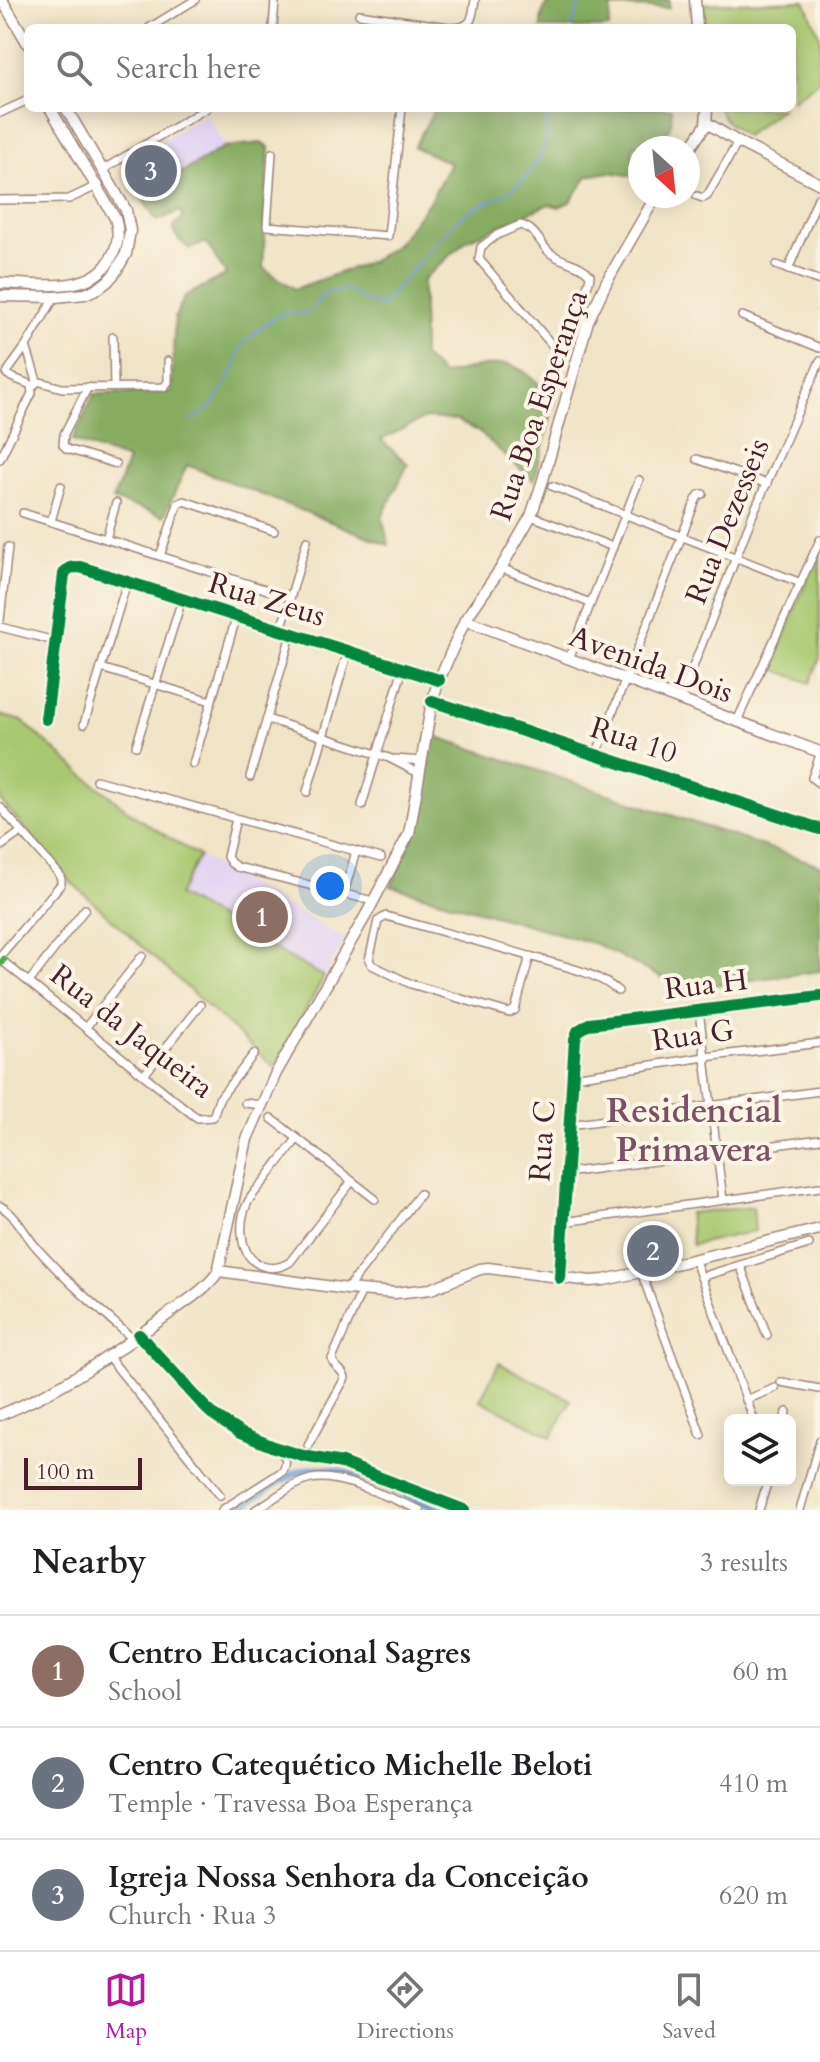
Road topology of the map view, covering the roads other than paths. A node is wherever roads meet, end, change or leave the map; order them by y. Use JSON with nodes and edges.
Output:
{"nodes":[{"id":1,"x":2,"y":0,"type":"edge"},
{"id":2,"x":195,"y":0,"type":"edge"},
{"id":3,"x":275,"y":0,"type":"edge"},
{"id":4,"x":475,"y":0,"type":"edge"},
{"id":5,"x":695,"y":0,"type":"edge"},
{"id":6,"x":359,"y":14,"type":"dead end"},
{"id":7,"x":156,"y":24,"type":"edge"},
{"id":8,"x":273,"y":24,"type":"edge"},
{"id":9,"x":428,"y":24,"type":"edge"},
{"id":10,"x":468,"y":24,"type":"edge"},
{"id":11,"x":697,"y":24,"type":"edge"},
{"id":12,"x":24,"y":37,"type":"edge"},
{"id":13,"x":24,"y":102,"type":"edge"},
{"id":14,"x":52,"y":112,"type":"edge"},
{"id":15,"x":68,"y":112,"type":"edge"},
{"id":16,"x":201,"y":112,"type":"edge"},
{"id":17,"x":402,"y":112,"type":"edge"},
{"id":18,"x":707,"y":112,"type":"edge"},
{"id":19,"x":0,"y":113,"type":"edge"},
{"id":20,"x":707,"y":123,"type":"junction"},
{"id":21,"x":698,"y":136,"type":"edge"},
{"id":22,"x":738,"y":142,"type":"junction"},
{"id":23,"x":272,"y":153,"type":"dead end"},
{"id":24,"x":105,"y":175,"type":"junction"},
{"id":25,"x":820,"y":184,"type":"edge"},
{"id":26,"x":96,"y":186,"type":"junction"},
{"id":27,"x":700,"y":197,"type":"edge"},
{"id":28,"x":818,"y":198,"type":"dead end"},
{"id":29,"x":0,"y":200,"type":"edge"},
{"id":30,"x":649,"y":208,"type":"edge"},
{"id":31,"x":529,"y":227,"type":"joint"},
{"id":32,"x":776,"y":265,"type":"dead end"},
{"id":33,"x":788,"y":270,"type":"junction"},
{"id":34,"x":820,"y":281,"type":"edge"},
{"id":35,"x":0,"y":283,"type":"edge"},
{"id":36,"x":0,"y":296,"type":"edge"},
{"id":37,"x":55,"y":297,"type":"junction"},
{"id":38,"x":742,"y":316,"type":"dead end"},
{"id":39,"x":113,"y":337,"type":"dead end"},
{"id":40,"x":26,"y":346,"type":"junction"},
{"id":41,"x":820,"y":348,"type":"edge"},
{"id":42,"x":168,"y":361,"type":"dead end"},
{"id":43,"x":820,"y":361,"type":"edge"},
{"id":44,"x":34,"y":384,"type":"junction"},
{"id":45,"x":88,"y":387,"type":"junction"},
{"id":46,"x":114,"y":387,"type":"junction"},
{"id":47,"x":787,"y":411,"type":"dead end"},
{"id":48,"x":795,"y":417,"type":"junction"},
{"id":49,"x":773,"y":445,"type":"dead end"},
{"id":50,"x":781,"y":451,"type":"junction"},
{"id":51,"x":0,"y":459,"type":"edge"},
{"id":52,"x":697,"y":459,"type":"dead end"},
{"id":53,"x":116,"y":464,"type":"dead end"},
{"id":54,"x":639,"y":480,"type":"dead end"},
{"id":55,"x":767,"y":484,"type":"junction"},
{"id":56,"x":61,"y":486,"type":"dead end"},
{"id":57,"x":552,"y":486,"type":"dead end"},
{"id":58,"x":703,"y":494,"type":"dead end"},
{"id":59,"x":116,"y":503,"type":"dead end"},
{"id":60,"x":23,"y":513,"type":"dead end"},
{"id":61,"x":625,"y":514,"type":"junction"},
{"id":62,"x":531,"y":516,"type":"junction"},
{"id":63,"x":51,"y":521,"type":"junction"},
{"id":64,"x":274,"y":531,"type":"dead end"},
{"id":65,"x":682,"y":536,"type":"junction"},
{"id":66,"x":106,"y":539,"type":"junction"},
{"id":67,"x":307,"y":540,"type":"dead end"},
{"id":68,"x":819,"y":546,"type":"edge"},
{"id":69,"x":8,"y":547,"type":"dead end"},
{"id":70,"x":613,"y":547,"type":"junction"},
{"id":71,"x":160,"y":556,"type":"junction"},
{"id":72,"x":736,"y":558,"type":"junction"},
{"id":73,"x":501,"y":568,"type":"junction"},
{"id":74,"x":127,"y":582,"type":"junction"},
{"id":75,"x":801,"y":583,"type":"junction"},
{"id":76,"x":290,"y":597,"type":"junction"},
{"id":77,"x":590,"y":603,"type":"junction"},
{"id":78,"x":179,"y":609,"type":"dead end"},
{"id":79,"x":0,"y":620,"type":"edge"},
{"id":80,"x":465,"y":620,"type":"junction"},
{"id":81,"x":234,"y":625,"type":"dead end"},
{"id":82,"x":0,"y":627,"type":"edge"},
{"id":83,"x":281,"y":630,"type":"junction"},
{"id":84,"x":55,"y":641,"type":"junction"},
{"id":85,"x":289,"y":642,"type":"dead end"},
{"id":86,"x":569,"y":659,"type":"junction"},
{"id":87,"x":345,"y":661,"type":"dead end"},
{"id":88,"x":101,"y":668,"type":"junction"},
{"id":89,"x":400,"y":678,"type":"dead end"},
{"id":90,"x":439,"y":680,"type":"junction"},
{"id":91,"x":625,"y":680,"type":"junction"},
{"id":92,"x":155,"y":685,"type":"junction"},
{"id":93,"x":680,"y":700,"type":"junction"},
{"id":94,"x":211,"y":701,"type":"junction"},
{"id":95,"x":432,"y":701,"type":"junction"},
{"id":96,"x":46,"y":719,"type":"dead end"},
{"id":97,"x":267,"y":719,"type":"junction"},
{"id":98,"x":737,"y":721,"type":"junction"},
{"id":99,"x":84,"y":724,"type":"dead end"},
{"id":100,"x":323,"y":737,"type":"junction"},
{"id":101,"x":136,"y":746,"type":"dead end"},
{"id":102,"x":820,"y":753,"type":"edge"},
{"id":103,"x":378,"y":754,"type":"junction"},
{"id":104,"x":596,"y":755,"type":"junction"},
{"id":105,"x":389,"y":758,"type":"junction"},
{"id":106,"x":422,"y":761,"type":"junction"},
{"id":107,"x":193,"y":764,"type":"dead end"},
{"id":108,"x":420,"y":774,"type":"junction"},
{"id":109,"x":250,"y":777,"type":"dead end"},
{"id":110,"x":96,"y":780,"type":"dead end"},
{"id":111,"x":820,"y":784,"type":"edge"},
{"id":112,"x":307,"y":792,"type":"dead end"},
{"id":113,"x":362,"y":805,"type":"dead end"},
{"id":114,"x":0,"y":807,"type":"edge"},
{"id":115,"x":236,"y":819,"type":"junction"},
{"id":116,"x":820,"y":829,"type":"edge"},
{"id":117,"x":21,"y":832,"type":"junction"},
{"id":118,"x":0,"y":847,"type":"edge"},
{"id":119,"x":356,"y":851,"type":"junction"},
{"id":120,"x":381,"y":858,"type":"dead end"},
{"id":121,"x":344,"y":893,"type":"junction"},
{"id":122,"x":373,"y":901,"type":"junction"},
{"id":123,"x":85,"y":909,"type":"dead end"},
{"id":124,"x":366,"y":915,"type":"junction"},
{"id":125,"x":378,"y":921,"type":"junction"},
{"id":126,"x":142,"y":956,"type":"dead end"},
{"id":127,"x":530,"y":956,"type":"junction"},
{"id":128,"x":0,"y":958,"type":"edge"},
{"id":129,"x":29,"y":982,"type":"junction"},
{"id":130,"x":618,"y":991,"type":"dead end"},
{"id":131,"x":820,"y":996,"type":"edge"},
{"id":132,"x":200,"y":1005,"type":"dead end"},
{"id":133,"x":699,"y":1011,"type":"junction"},
{"id":134,"x":598,"y":1023,"type":"joint"},
{"id":135,"x":86,"y":1027,"type":"junction"},
{"id":136,"x":820,"y":1043,"type":"edge"},
{"id":137,"x":254,"y":1054,"type":"dead end"},
{"id":138,"x":705,"y":1057,"type":"junction"},
{"id":139,"x":144,"y":1075,"type":"junction"},
{"id":140,"x":573,"y":1077,"type":"junction"},
{"id":141,"x":820,"y":1091,"type":"edge"},
{"id":142,"x":245,"y":1103,"type":"dead end"},
{"id":143,"x":711,"y":1104,"type":"junction"},
{"id":144,"x":261,"y":1105,"type":"junction"},
{"id":145,"x":271,"y":1118,"type":"dead end"},
{"id":146,"x":569,"y":1125,"type":"junction"},
{"id":147,"x":297,"y":1139,"type":"junction"},
{"id":148,"x":820,"y":1139,"type":"edge"},
{"id":149,"x":717,"y":1152,"type":"junction"},
{"id":150,"x":565,"y":1173,"type":"junction"},
{"id":151,"x":352,"y":1181,"type":"junction"},
{"id":152,"x":820,"y":1187,"type":"edge"},
{"id":153,"x":420,"y":1194,"type":"dead end"},
{"id":154,"x":375,"y":1199,"type":"dead end"},
{"id":155,"x":723,"y":1200,"type":"junction"},
{"id":156,"x":0,"y":1206,"type":"edge"},
{"id":157,"x":563,"y":1222,"type":"junction"},
{"id":158,"x":820,"y":1229,"type":"edge"},
{"id":159,"x":809,"y":1244,"type":"dead end"},
{"id":160,"x":721,"y":1251,"type":"junction"},
{"id":161,"x":694,"y":1258,"type":"junction"},
{"id":162,"x":239,"y":1264,"type":"dead end"},
{"id":163,"x":740,"y":1265,"type":"junction"},
{"id":164,"x":729,"y":1268,"type":"junction"},
{"id":165,"x":224,"y":1272,"type":"junction"},
{"id":166,"x":641,"y":1272,"type":"junction"},
{"id":167,"x":701,"y":1277,"type":"junction"},
{"id":168,"x":560,"y":1278,"type":"junction"},
{"id":169,"x":347,"y":1289,"type":"junction"},
{"id":170,"x":362,"y":1290,"type":"junction"},
{"id":171,"x":767,"y":1335,"type":"dead end"},
{"id":172,"x":136,"y":1337,"type":"junction"},
{"id":173,"x":108,"y":1356,"type":"junction"},
{"id":174,"x":820,"y":1389,"type":"edge"},
{"id":175,"x":746,"y":1400,"type":"junction"},
{"id":176,"x":752,"y":1414,"type":"edge"},
{"id":177,"x":0,"y":1415,"type":"edge"},
{"id":178,"x":701,"y":1435,"type":"dead end"},
{"id":179,"x":820,"y":1440,"type":"edge"},
{"id":180,"x":308,"y":1445,"type":"dead end"},
{"id":181,"x":274,"y":1447,"type":"junction"},
{"id":182,"x":766,"y":1486,"type":"edge"},
{"id":183,"x":220,"y":1495,"type":"dead end"},
{"id":184,"x":222,"y":1510,"type":"edge"},
{"id":185,"x":255,"y":1510,"type":"edge"},
{"id":186,"x":420,"y":1510,"type":"edge"},
{"id":187,"x":464,"y":1510,"type":"edge"},
{"id":188,"x":759,"y":1510,"type":"edge"},
{"id":189,"x":800,"y":1510,"type":"edge"}],
"edges":[{"from":1,"to":12,"type":"main road"},
{"from":2,"to":7,"type":"street"},
{"from":3,"to":8,"type":"street"},
{"from":4,"to":10,"type":"street"},
{"from":5,"to":11,"type":"main road"},
{"from":6,"to":9,"type":"street"},
{"from":13,"to":19,"type":"street"},
{"from":14,"to":26,"type":"main road"},
{"from":15,"to":24,"type":"main road"},
{"from":16,"to":24,"type":"street"},
{"from":17,"to":23,"type":"street"},
{"from":18,"to":20,"type":"main road"},
{"from":20,"to":21,"type":"main road"},
{"from":20,"to":22,"type":"main road"},
{"from":22,"to":25,"type":"main road"},
{"from":22,"to":27,"type":"street"},
{"from":24,"to":26,"type":"street"},
{"from":24,"to":37,"type":"main road"},
{"from":26,"to":29,"type":"street"},
{"from":26,"to":35,"type":"main road"},
{"from":28,"to":33,"type":"street"},
{"from":30,"to":62,"type":"main road","name":"Rua Boa Esperança"},
{"from":31,"to":31,"type":"street"},
{"from":32,"to":33,"type":"street"},
{"from":33,"to":34,"type":"street"},
{"from":36,"to":37,"type":"main road"},
{"from":37,"to":40,"type":"street"},
{"from":38,"to":41,"type":"street"},
{"from":39,"to":46,"type":"street"},
{"from":40,"to":44,"type":"street"},
{"from":40,"to":44,"type":"street"},
{"from":42,"to":46,"type":"street"},
{"from":43,"to":48,"type":"street","name":"Rua Dezesseis"},
{"from":44,"to":45,"type":"street"},
{"from":44,"to":51,"type":"street"},
{"from":45,"to":46,"type":"street"},
{"from":45,"to":53,"type":"street"},
{"from":47,"to":48,"type":"street"},
{"from":48,"to":50,"type":"street","name":"Rua Dezesseis"},
{"from":49,"to":50,"type":"street"},
{"from":50,"to":55,"type":"street","name":"Rua Dezesseis"},
{"from":52,"to":55,"type":"street"},
{"from":54,"to":61,"type":"street"},
{"from":55,"to":72,"type":"street","name":"Rua Dezesseis"},
{"from":56,"to":63,"type":"street"},
{"from":57,"to":61,"type":"street"},
{"from":58,"to":65,"type":"street"},
{"from":59,"to":66,"type":"street"},
{"from":60,"to":63,"type":"street"},
{"from":61,"to":65,"type":"street"},
{"from":61,"to":70,"type":"street"},
{"from":62,"to":70,"type":"street"},
{"from":62,"to":73,"type":"main road","name":"Rua Boa Esperança"},
{"from":63,"to":66,"type":"street"},
{"from":64,"to":71,"type":"street"},
{"from":65,"to":72,"type":"street"},
{"from":65,"to":91,"type":"street"},
{"from":66,"to":71,"type":"street"},
{"from":67,"to":76,"type":"street"},
{"from":68,"to":75,"type":"street"},
{"from":69,"to":79,"type":"street"},
{"from":70,"to":77,"type":"street"},
{"from":71,"to":76,"type":"street"},
{"from":72,"to":75,"type":"street"},
{"from":72,"to":93,"type":"street","name":"Rua Dezesseis"},
{"from":73,"to":77,"type":"street"},
{"from":73,"to":80,"type":"main road","name":"Rua Boa Esperança"},
{"from":74,"to":83,"type":"street","name":"Rua Zeus"},
{"from":74,"to":84,"type":"street","name":"Rua Zeus"},
{"from":74,"to":88,"type":"street"},
{"from":75,"to":98,"type":"street"},
{"from":76,"to":83,"type":"street"},
{"from":77,"to":86,"type":"street"},
{"from":78,"to":92,"type":"street"},
{"from":80,"to":86,"type":"main road","name":"Avenida Dois"},
{"from":80,"to":90,"type":"main road","name":"Rua Boa Esperança"},
{"from":81,"to":94,"type":"street"},
{"from":82,"to":84,"type":"street"},
{"from":83,"to":90,"type":"street","name":"Rua Zeus"},
{"from":84,"to":96,"type":"street"},
{"from":85,"to":97,"type":"street"},
{"from":86,"to":91,"type":"main road","name":"Avenida Dois"},
{"from":87,"to":100,"type":"street"},
{"from":88,"to":92,"type":"street"},
{"from":88,"to":99,"type":"street"},
{"from":89,"to":103,"type":"street"},
{"from":90,"to":95,"type":"main road","name":"Rua Boa Esperança"},
{"from":91,"to":93,"type":"main road","name":"Avenida Dois"},
{"from":91,"to":104,"type":"street"},
{"from":92,"to":94,"type":"street"},
{"from":92,"to":101,"type":"street"},
{"from":93,"to":98,"type":"main road","name":"Avenida Dois"},
{"from":94,"to":107,"type":"street"},
{"from":95,"to":104,"type":"street","name":"Rua 10"},
{"from":95,"to":106,"type":"main road","name":"Rua Boa Esperança"},
{"from":97,"to":100,"type":"street"},
{"from":97,"to":109,"type":"street"},
{"from":98,"to":102,"type":"main road","name":"Avenida Dois"},
{"from":100,"to":103,"type":"street"},
{"from":100,"to":112,"type":"street"},
{"from":102,"to":111,"type":"street"},
{"from":103,"to":105,"type":"street"},
{"from":103,"to":113,"type":"street"},
{"from":104,"to":116,"type":"street","name":"Rua 10"},
{"from":105,"to":106,"type":"street"},
{"from":105,"to":108,"type":"street"},
{"from":106,"to":108,"type":"main road","name":"Rua Boa Esperança"},
{"from":108,"to":122,"type":"main road","name":"Rua Boa Esperança"},
{"from":110,"to":115,"type":"street"},
{"from":114,"to":117,"type":"street"},
{"from":115,"to":119,"type":"street"},
{"from":115,"to":121,"type":"street"},
{"from":117,"to":118,"type":"street"},
{"from":117,"to":128,"type":"street"},
{"from":119,"to":120,"type":"street"},
{"from":119,"to":121,"type":"street"},
{"from":121,"to":122,"type":"street"},
{"from":122,"to":124,"type":"main road","name":"Rua Boa Esperança"},
{"from":123,"to":129,"type":"street"},
{"from":124,"to":125,"type":"street"},
{"from":124,"to":144,"type":"main road","name":"Rua Boa Esperança"},
{"from":125,"to":127,"type":"street"},
{"from":125,"to":127,"type":"street"},
{"from":126,"to":135,"type":"street"},
{"from":127,"to":130,"type":"street"},
{"from":128,"to":129,"type":"street","name":"Rua da Jaqueira"},
{"from":129,"to":135,"type":"street","name":"Rua da Jaqueira"},
{"from":131,"to":133,"type":"street","name":"Rua H"},
{"from":132,"to":139,"type":"street"},
{"from":133,"to":134,"type":"street","name":"Rua H"},
{"from":133,"to":138,"type":"street"},
{"from":134,"to":140,"type":"street","name":"Rua C"},
{"from":135,"to":139,"type":"street","name":"Rua da Jaqueira"},
{"from":136,"to":138,"type":"street","name":"Rua G"},
{"from":137,"to":139,"type":"street","name":"Rua da Jaqueira"},
{"from":138,"to":140,"type":"street","name":"Rua G"},
{"from":138,"to":143,"type":"street"},
{"from":140,"to":146,"type":"street","name":"Rua C"},
{"from":141,"to":143,"type":"street"},
{"from":142,"to":144,"type":"street"},
{"from":143,"to":146,"type":"street"},
{"from":143,"to":149,"type":"street"},
{"from":144,"to":165,"type":"main road","name":"Rua Boa Esperança"},
{"from":145,"to":147,"type":"street"},
{"from":146,"to":150,"type":"street","name":"Rua C"},
{"from":147,"to":151,"type":"street"},
{"from":147,"to":151,"type":"street"},
{"from":148,"to":149,"type":"street"},
{"from":149,"to":150,"type":"street"},
{"from":149,"to":155,"type":"street"},
{"from":150,"to":157,"type":"street","name":"Rua C"},
{"from":151,"to":154,"type":"street"},
{"from":152,"to":155,"type":"street"},
{"from":153,"to":169,"type":"street"},
{"from":155,"to":157,"type":"street"},
{"from":156,"to":172,"type":"street"},
{"from":157,"to":168,"type":"street","name":"Rua C"},
{"from":158,"to":160,"type":"main road"},
{"from":159,"to":163,"type":"street"},
{"from":160,"to":161,"type":"main road"},
{"from":160,"to":164,"type":"street"},
{"from":161,"to":166,"type":"main road"},
{"from":161,"to":167,"type":"street"},
{"from":162,"to":165,"type":"street"},
{"from":163,"to":164,"type":"street"},
{"from":163,"to":171,"type":"street"},
{"from":164,"to":167,"type":"street"},
{"from":165,"to":169,"type":"main road"},
{"from":165,"to":172,"type":"main road"},
{"from":166,"to":168,"type":"main road"},
{"from":166,"to":178,"type":"street"},
{"from":167,"to":175,"type":"street"},
{"from":168,"to":170,"type":"main road"},
{"from":169,"to":170,"type":"main road"},
{"from":170,"to":180,"type":"street"},
{"from":172,"to":173,"type":"main road"},
{"from":172,"to":181,"type":"main road"},
{"from":173,"to":177,"type":"main road"},
{"from":173,"to":183,"type":"street"},
{"from":174,"to":175,"type":"street"},
{"from":175,"to":176,"type":"street"},
{"from":179,"to":189,"type":"street"},
{"from":181,"to":184,"type":"street"},
{"from":181,"to":187,"type":"main road"},
{"from":182,"to":188,"type":"street"},
{"from":185,"to":186,"type":"street"}]}
